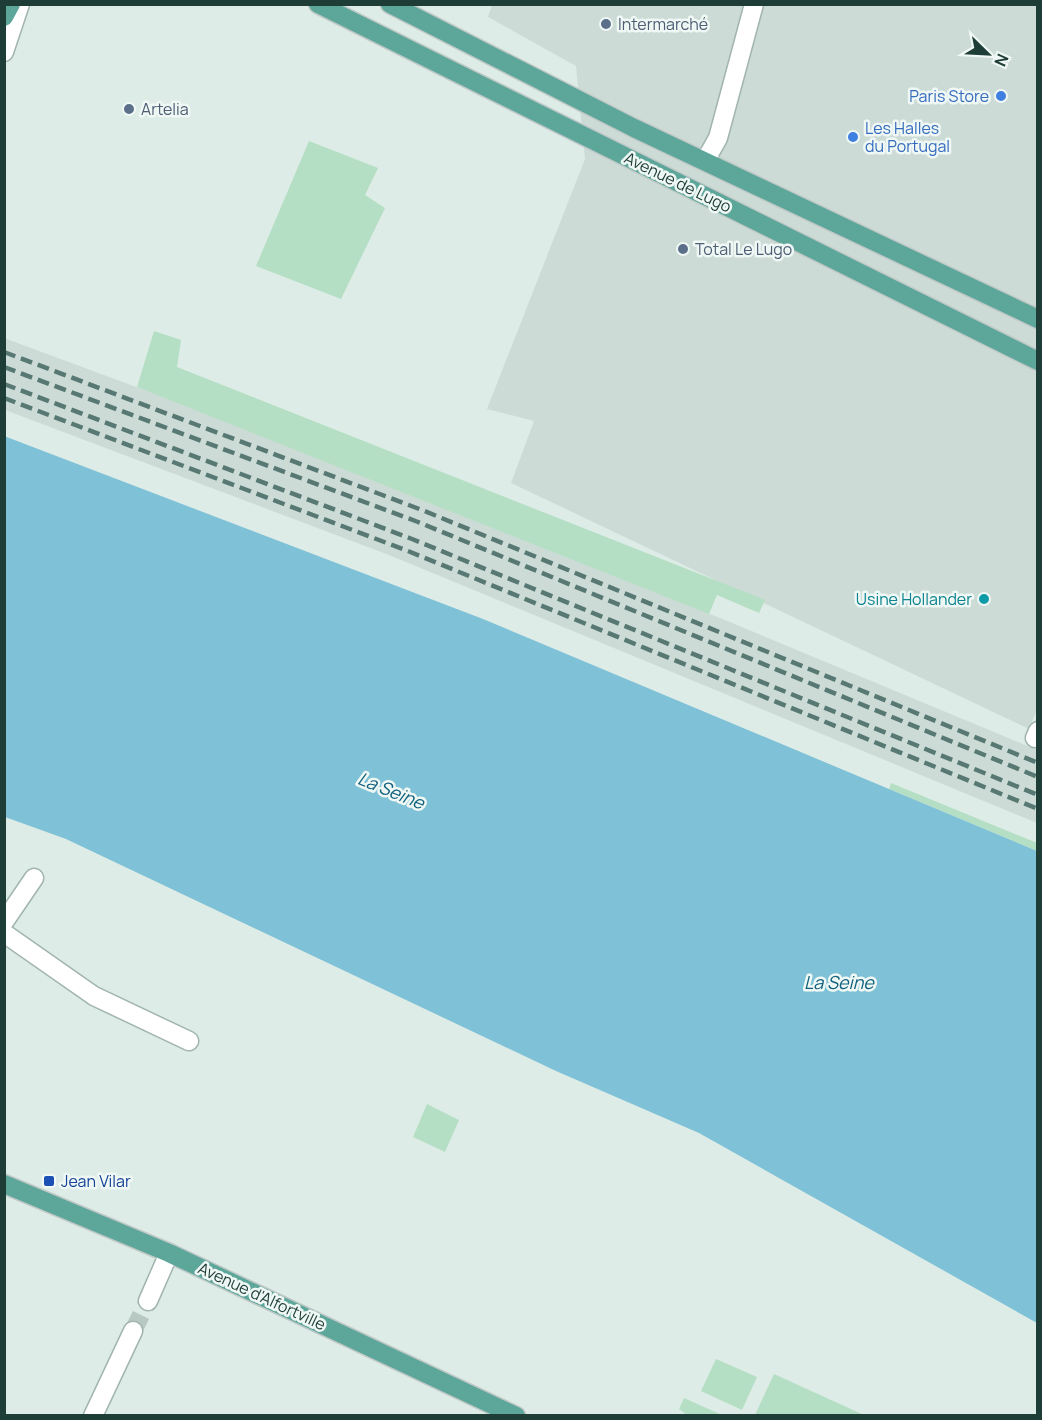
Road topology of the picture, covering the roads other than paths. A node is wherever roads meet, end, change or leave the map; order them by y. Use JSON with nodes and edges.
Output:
{"nodes":[{"id":1,"x":11,"y":4,"type":"edge"},
{"id":2,"x":20,"y":4,"type":"edge"},
{"id":3,"x":318,"y":4,"type":"edge"},
{"id":4,"x":390,"y":4,"type":"edge"},
{"id":5,"x":754,"y":4,"type":"edge"},
{"id":6,"x":4,"y":17,"type":"edge"},
{"id":7,"x":4,"y":52,"type":"edge"},
{"id":8,"x":705,"y":161,"type":"junction"},
{"id":9,"x":1038,"y":319,"type":"edge"},
{"id":10,"x":1038,"y":360,"type":"edge"},
{"id":11,"x":34,"y":878,"type":"dead end"},
{"id":12,"x":4,"y":922,"type":"edge"},
{"id":13,"x":4,"y":933,"type":"edge"},
{"id":14,"x":189,"y":1041,"type":"dead end"},
{"id":15,"x":4,"y":1184,"type":"edge"},
{"id":16,"x":169,"y":1253,"type":"junction"},
{"id":17,"x":148,"y":1301,"type":"tunnel mouth"},
{"id":18,"x":133,"y":1331,"type":"tunnel mouth"},
{"id":19,"x":93,"y":1416,"type":"edge"},
{"id":20,"x":516,"y":1416,"type":"edge"}],
"edges":[{"from":1,"to":6,"type":"main road"},
{"from":2,"to":7,"type":"street"},
{"from":3,"to":10,"type":"main road","name":"Avenue de Lugo"},
{"from":4,"to":8,"type":"main road","name":"Avenue de Lugo"},
{"from":5,"to":8,"type":"street"},
{"from":8,"to":9,"type":"main road","name":"Avenue de Lugo"},
{"from":11,"to":12,"type":"street"},
{"from":13,"to":14,"type":"street"},
{"from":15,"to":16,"type":"main road","name":"Avenue d'Alfortville"},
{"from":16,"to":17,"type":"street"},
{"from":16,"to":20,"type":"main road","name":"Avenue d'Alfortville"},
{"from":18,"to":19,"type":"street"}]}
